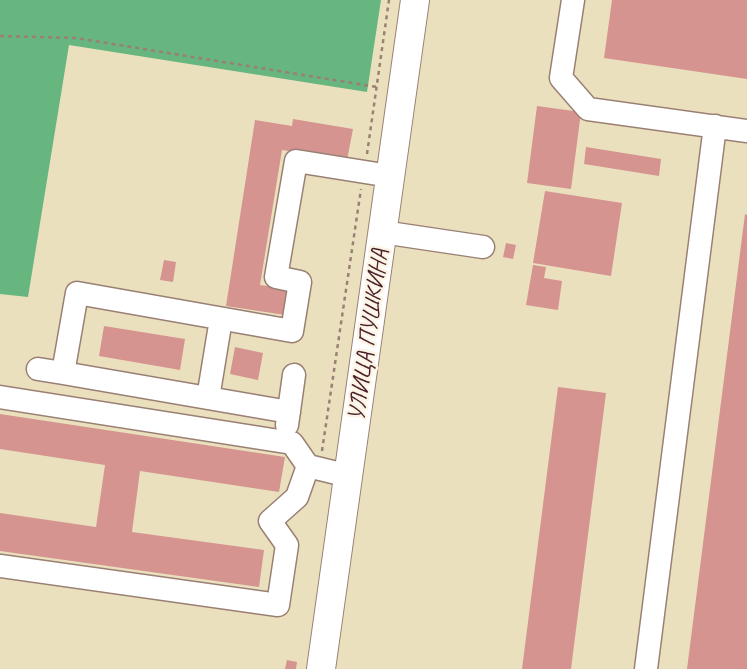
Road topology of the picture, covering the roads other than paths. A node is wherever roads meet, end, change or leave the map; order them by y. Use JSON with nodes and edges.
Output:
{"nodes":[{"id":1,"x":415,"y":0,"type":"edge"},
{"id":2,"x":573,"y":0,"type":"edge"},
{"id":3,"x":715,"y":126,"type":"junction"},
{"id":4,"x":747,"y":131,"type":"edge"},
{"id":5,"x":390,"y":176,"type":"junction"},
{"id":6,"x":382,"y":232,"type":"junction"},
{"id":7,"x":483,"y":248,"type":"dead end"},
{"id":8,"x":221,"y":319,"type":"junction"},
{"id":9,"x":38,"y":370,"type":"dead end"},
{"id":10,"x":63,"y":373,"type":"junction"},
{"id":11,"x":294,"y":375,"type":"dead end"},
{"id":12,"x":0,"y":396,"type":"edge"},
{"id":13,"x":208,"y":398,"type":"junction"},
{"id":14,"x":314,"y":467,"type":"junction"},
{"id":15,"x":349,"y":476,"type":"junction"},
{"id":16,"x":0,"y":566,"type":"edge"},
{"id":17,"x":321,"y":669,"type":"edge"},
{"id":18,"x":646,"y":669,"type":"edge"}],
"edges":[{"from":1,"to":5,"type":"main road","name":"УЛИЦА ПУШКИНА"},
{"from":2,"to":3,"type":"lane"},
{"from":3,"to":4,"type":"lane"},
{"from":3,"to":18,"type":"lane"},
{"from":5,"to":6,"type":"main road","name":"УЛИЦА ПУШКИНА"},
{"from":5,"to":8,"type":"lane"},
{"from":6,"to":7,"type":"lane"},
{"from":6,"to":15,"type":"main road","name":"УЛИЦА ПУШКИНА"},
{"from":8,"to":10,"type":"lane"},
{"from":8,"to":13,"type":"lane"},
{"from":9,"to":10,"type":"lane"},
{"from":10,"to":13,"type":"lane"},
{"from":11,"to":13,"type":"lane"},
{"from":12,"to":14,"type":"lane"},
{"from":14,"to":15,"type":"lane"},
{"from":14,"to":16,"type":"lane"},
{"from":15,"to":17,"type":"main road","name":"УЛИЦА ПУШКИНА"}]}
